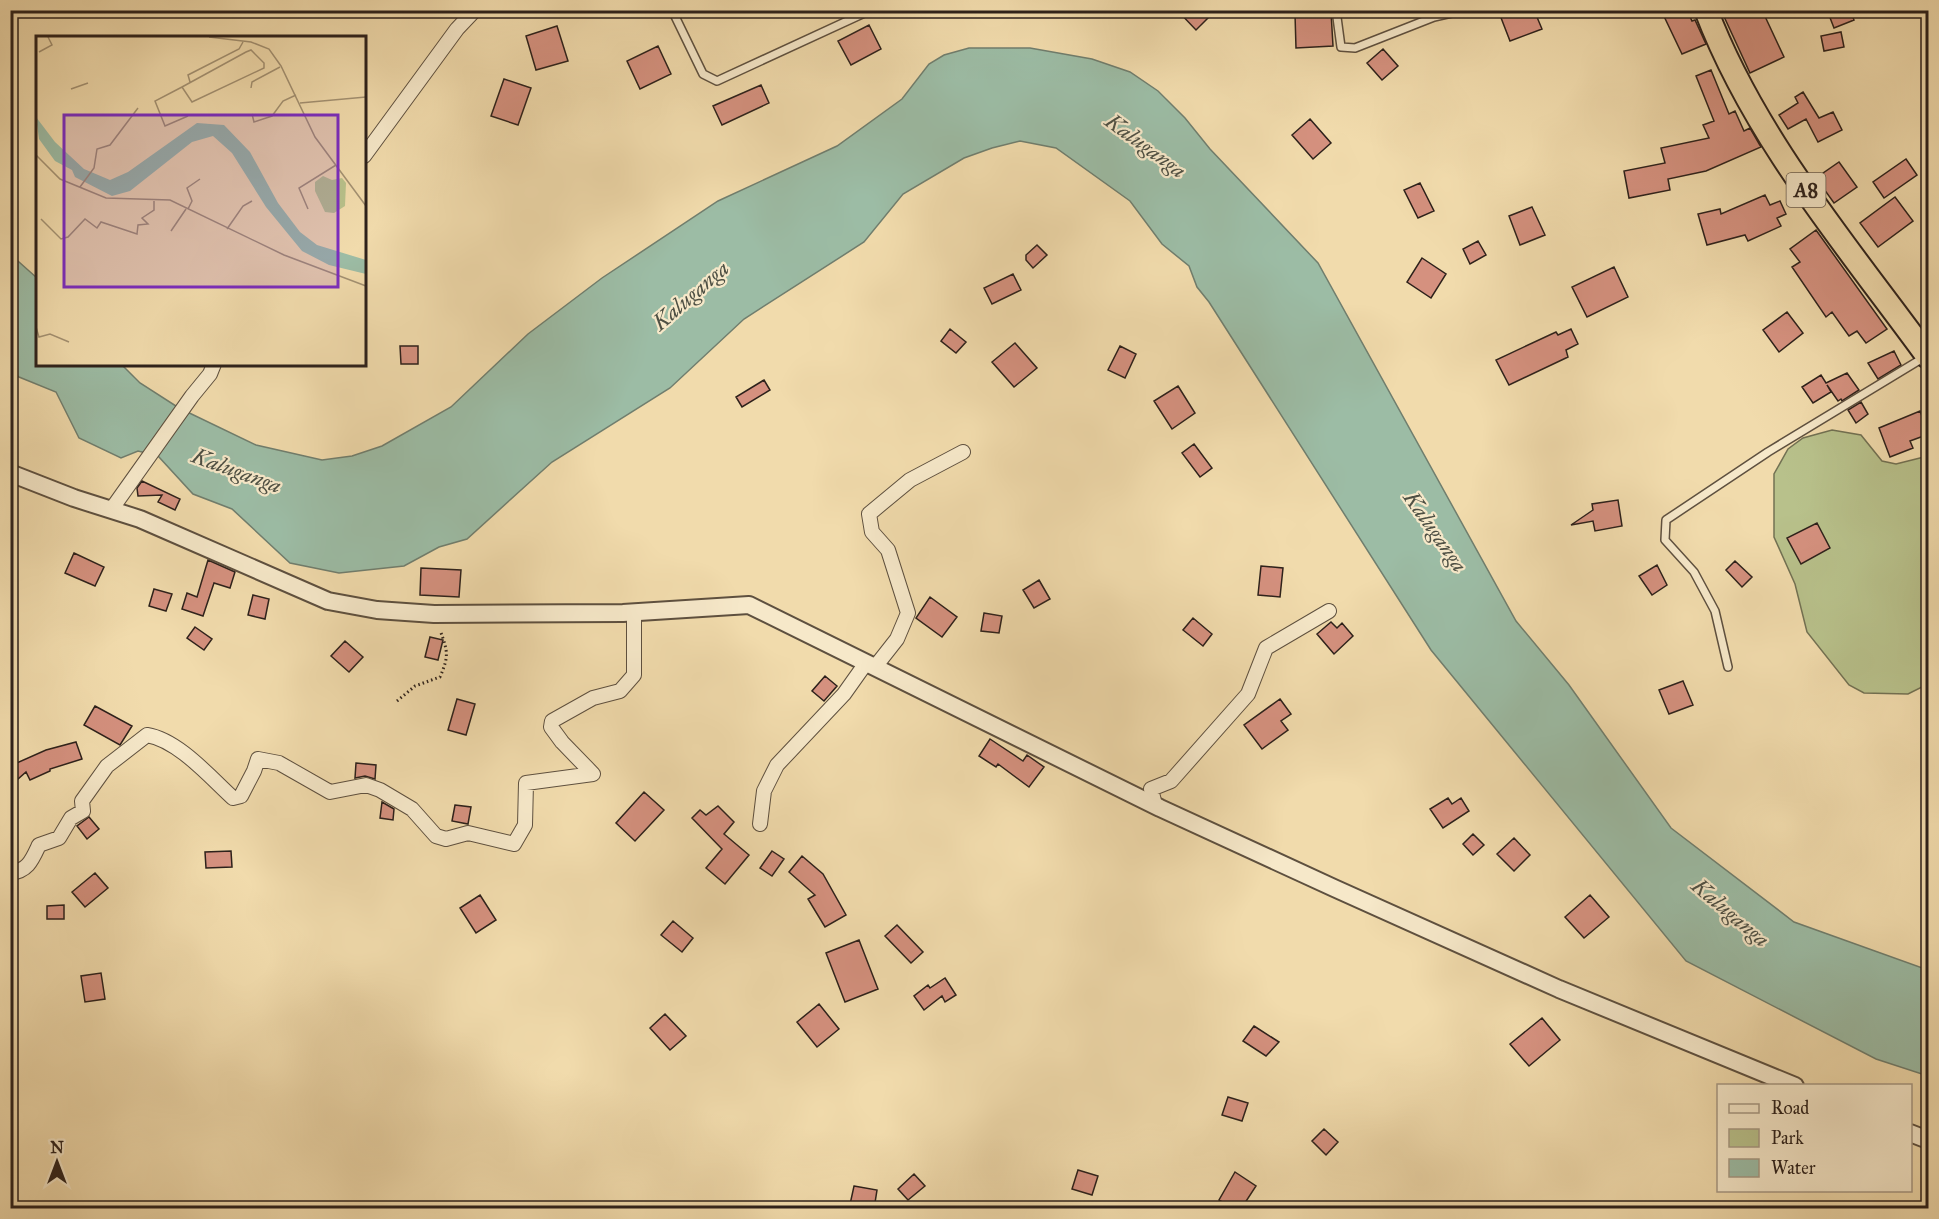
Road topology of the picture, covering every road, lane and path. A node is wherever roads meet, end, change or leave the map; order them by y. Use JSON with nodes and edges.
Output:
{"nodes":[{"id":1,"x":475,"y":10,"type":"edge"},
{"id":2,"x":672,"y":10,"type":"edge"},
{"id":3,"x":871,"y":10,"type":"edge"},
{"id":4,"x":1336,"y":10,"type":"edge"},
{"id":5,"x":1465,"y":10,"type":"edge"},
{"id":6,"x":1706,"y":10,"type":"edge"},
{"id":7,"x":366,"y":153,"type":"edge"},
{"id":8,"x":1928,"y":356,"type":"edge"},
{"id":9,"x":213,"y":366,"type":"edge"},
{"id":10,"x":963,"y":452,"type":"dead end"},
{"id":11,"x":10,"y":473,"type":"edge"},
{"id":12,"x":111,"y":510,"type":"junction"},
{"id":13,"x":1329,"y":611,"type":"dead end"},
{"id":14,"x":634,"y":613,"type":"junction"},
{"id":15,"x":434,"y":614,"type":"junction"},
{"id":16,"x":871,"y":665,"type":"junction"},
{"id":17,"x":1728,"y":667,"type":"dead end"},
{"id":18,"x":397,"y":701,"type":"dead end"},
{"id":19,"x":1155,"y":805,"type":"junction"},
{"id":20,"x":760,"y":824,"type":"dead end"},
{"id":21,"x":10,"y":873,"type":"edge"},
{"id":22,"x":1790,"y":1084,"type":"edge"},
{"id":23,"x":1912,"y":1133,"type":"edge"},
{"id":24,"x":1929,"y":1140,"type":"edge"}],
"edges":[{"from":1,"to":7,"type":"street"},
{"from":2,"to":3,"type":"lane"},
{"from":4,"to":5,"type":"lane"},
{"from":6,"to":8,"type":"highway","number":"A8"},
{"from":8,"to":17,"type":"lane"},
{"from":9,"to":12,"type":"street"},
{"from":10,"to":16,"type":"street"},
{"from":11,"to":12,"type":"street"},
{"from":12,"to":15,"type":"street"},
{"from":13,"to":19,"type":"street"},
{"from":14,"to":15,"type":"street"},
{"from":14,"to":16,"type":"street"},
{"from":14,"to":21,"type":"street"},
{"from":15,"to":18,"type":"path"},
{"from":16,"to":19,"type":"street"},
{"from":16,"to":20,"type":"street"},
{"from":19,"to":22,"type":"street"},
{"from":23,"to":24,"type":"street"}]}
